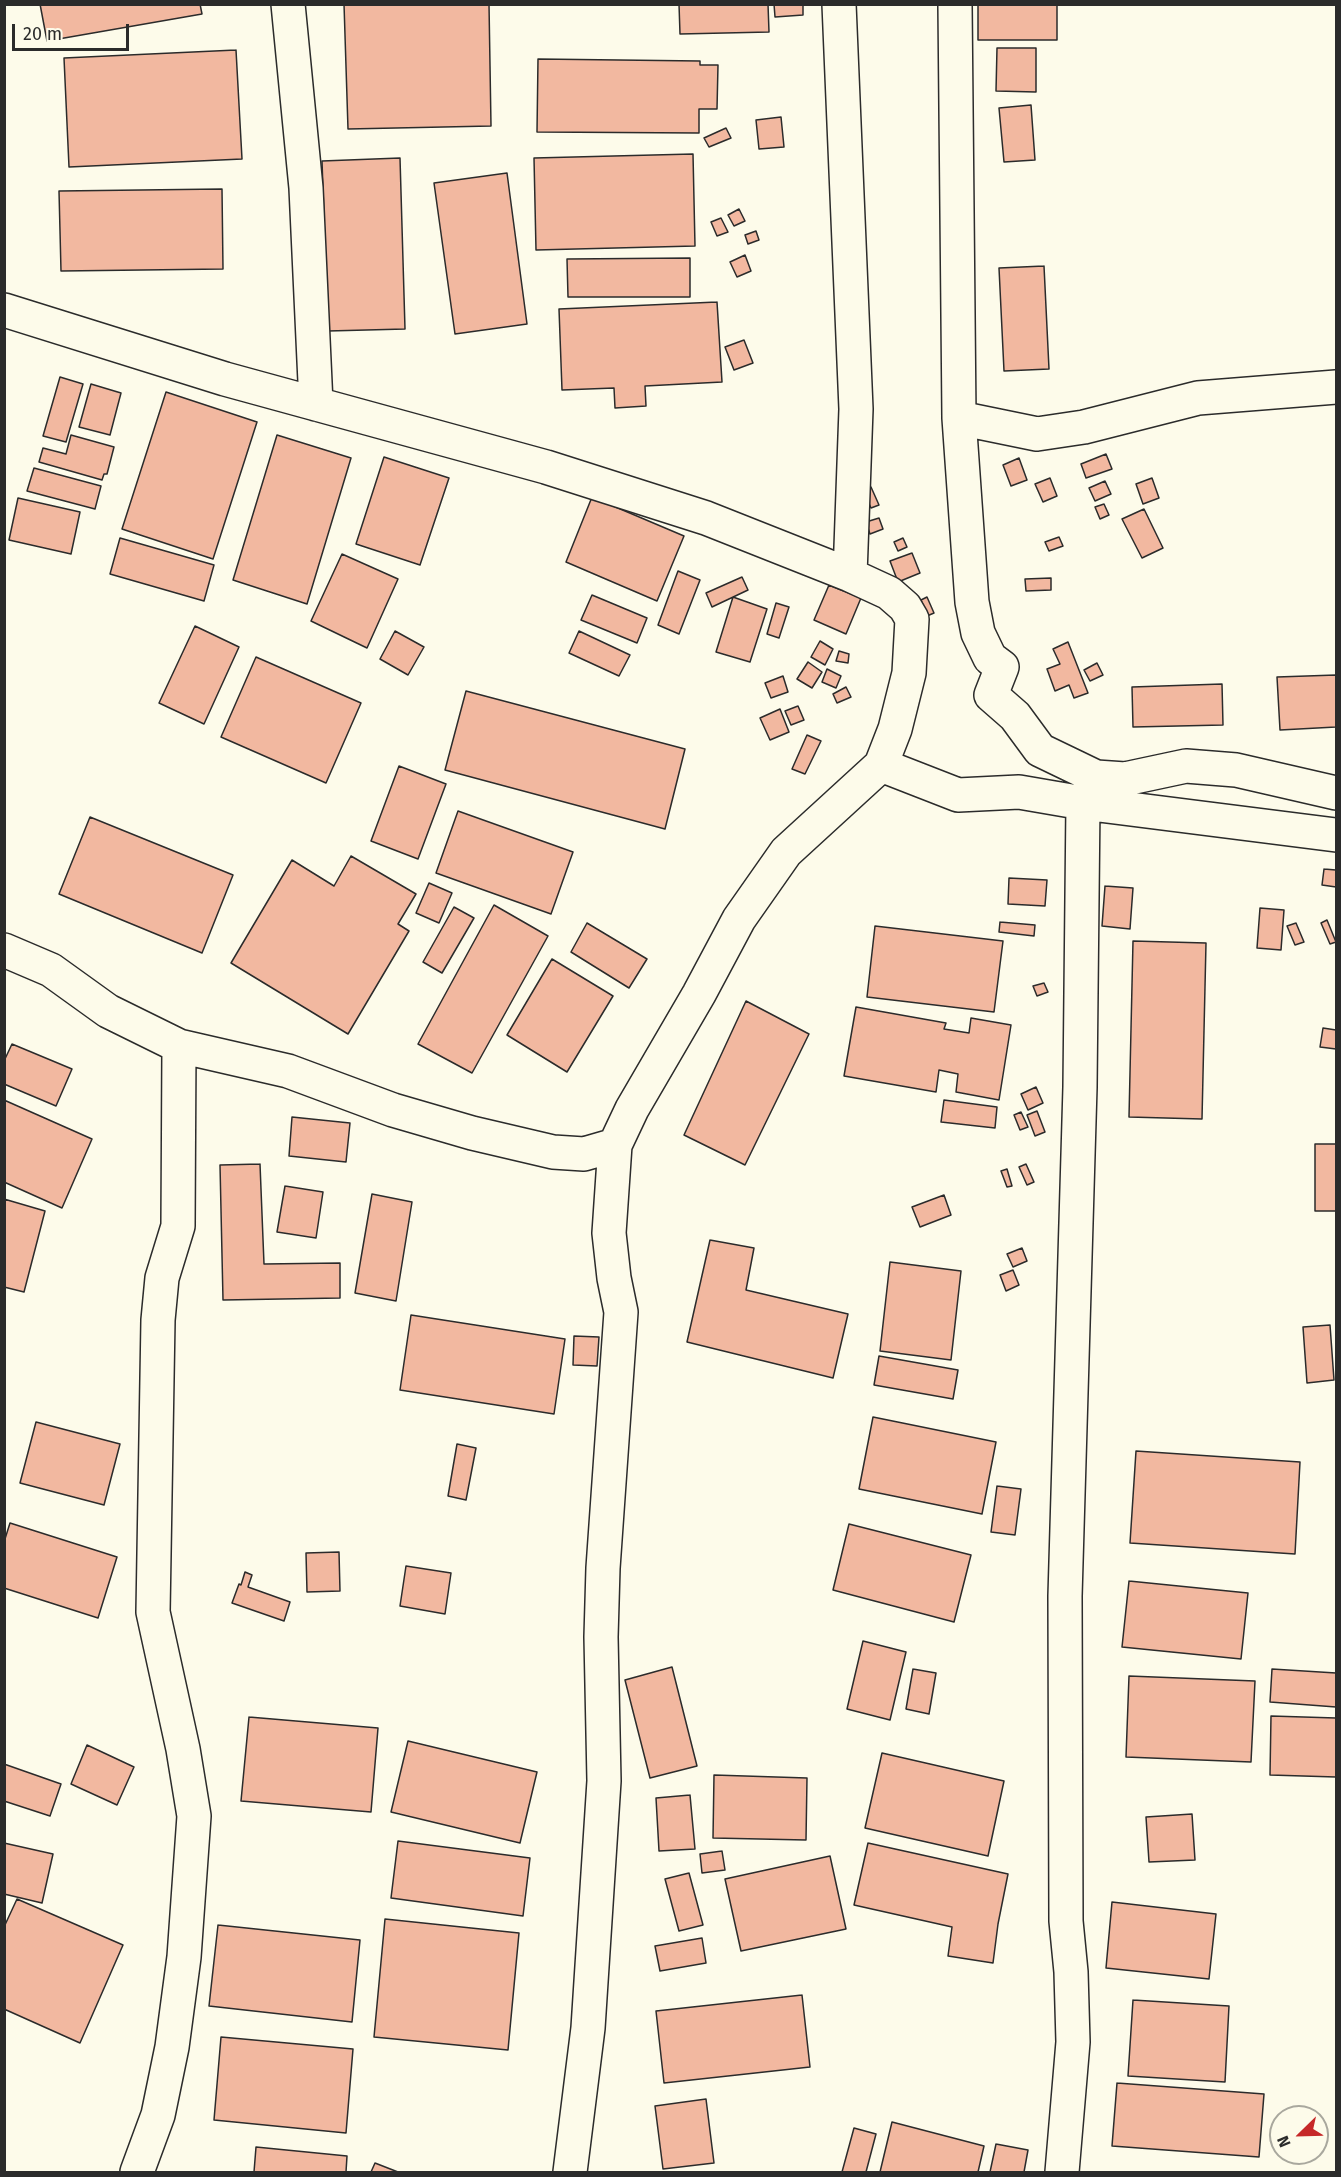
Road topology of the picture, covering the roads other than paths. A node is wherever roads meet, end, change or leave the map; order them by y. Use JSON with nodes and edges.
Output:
{"nodes":[{"id":1,"x":288,"y":4,"type":"edge"},
{"id":2,"x":839,"y":4,"type":"edge"},
{"id":3,"x":955,"y":4,"type":"edge"},
{"id":4,"x":4,"y":310,"type":"edge"},
{"id":5,"x":1336,"y":387,"type":"edge"},
{"id":6,"x":316,"y":404,"type":"junction"},
{"id":7,"x":959,"y":418,"type":"junction"},
{"id":8,"x":850,"y":575,"type":"junction"},
{"id":9,"x":881,"y":765,"type":"junction"},
{"id":10,"x":1336,"y":793,"type":"edge"},
{"id":11,"x":1083,"y":803,"type":"junction"},
{"id":12,"x":1336,"y":835,"type":"edge"},
{"id":13,"x":4,"y":950,"type":"edge"},
{"id":14,"x":179,"y":1046,"type":"junction"},
{"id":15,"x":615,"y":1145,"type":"junction"},
{"id":16,"x":137,"y":2172,"type":"edge"},
{"id":17,"x":570,"y":2172,"type":"edge"},
{"id":18,"x":1062,"y":2172,"type":"edge"}],
"edges":[{"from":1,"to":6,"type":"street"},
{"from":2,"to":8,"type":"street"},
{"from":3,"to":7,"type":"street"},
{"from":4,"to":6,"type":"street"},
{"from":5,"to":7,"type":"street"},
{"from":6,"to":8,"type":"street"},
{"from":7,"to":10,"type":"street"},
{"from":8,"to":9,"type":"street"},
{"from":9,"to":11,"type":"street"},
{"from":9,"to":15,"type":"street"},
{"from":11,"to":12,"type":"street"},
{"from":11,"to":18,"type":"street"},
{"from":13,"to":14,"type":"street"},
{"from":14,"to":15,"type":"street"},
{"from":14,"to":16,"type":"street"},
{"from":15,"to":17,"type":"street"}]}
